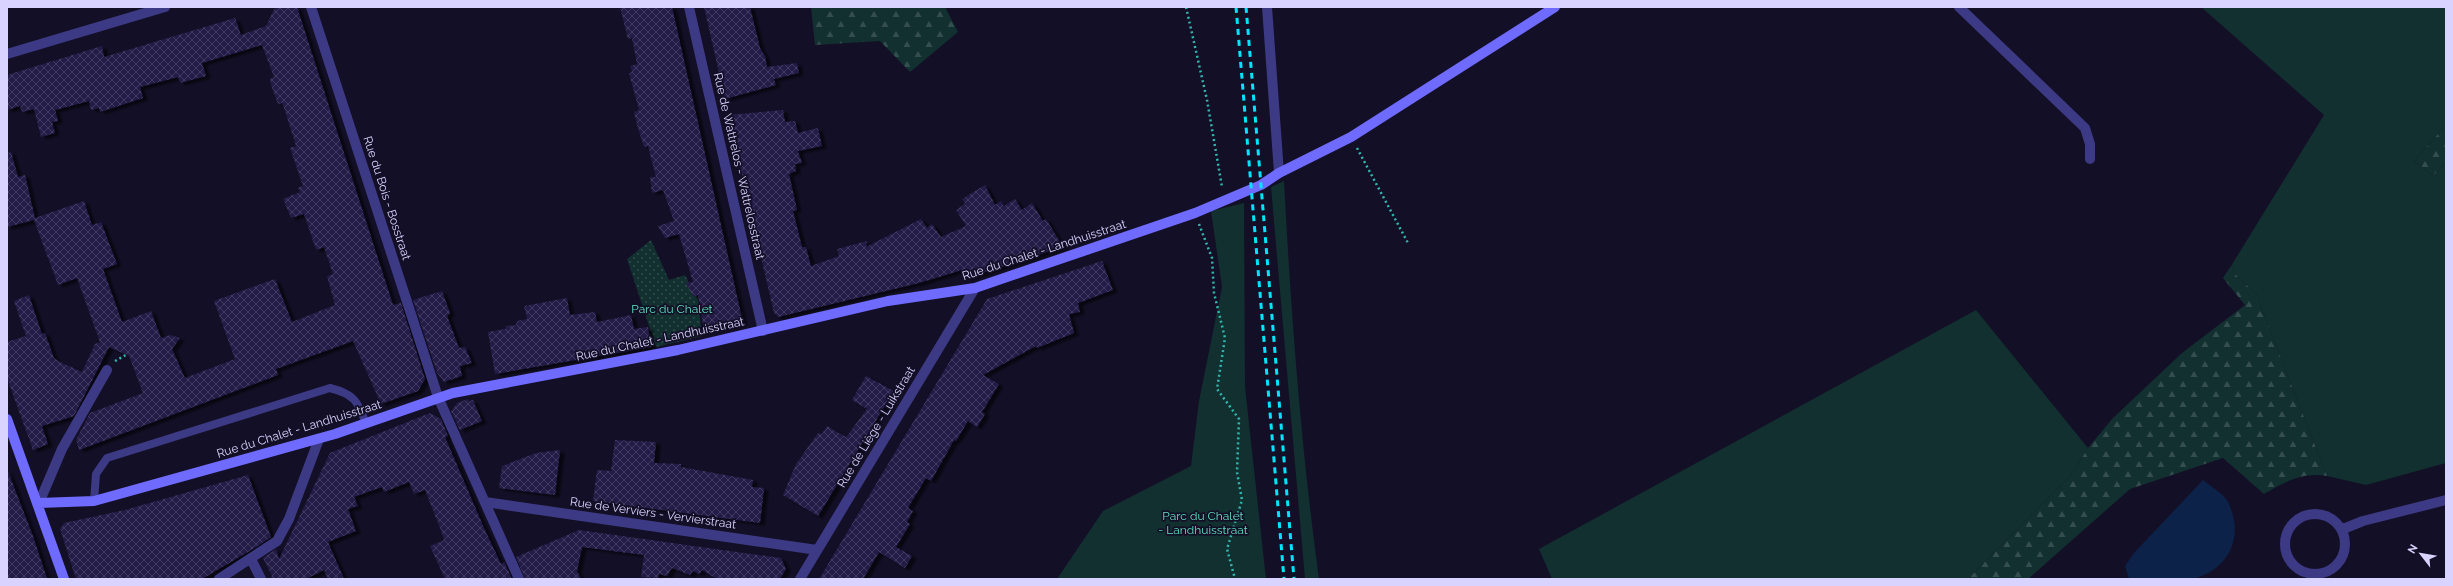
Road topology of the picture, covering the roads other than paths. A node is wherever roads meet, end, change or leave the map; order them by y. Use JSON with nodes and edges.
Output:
{"nodes":[{"id":1,"x":165,"y":7,"type":"edge"},
{"id":2,"x":311,"y":7,"type":"edge"},
{"id":3,"x":689,"y":7,"type":"edge"},
{"id":4,"x":1267,"y":7,"type":"edge"},
{"id":5,"x":1555,"y":7,"type":"edge"},
{"id":6,"x":1959,"y":7,"type":"edge"},
{"id":7,"x":7,"y":54,"type":"edge"},
{"id":8,"x":2090,"y":159,"type":"dead end"},
{"id":9,"x":1279,"y":173,"type":"junction"},
{"id":10,"x":975,"y":288,"type":"junction"},
{"id":11,"x":763,"y":331,"type":"junction"},
{"id":12,"x":107,"y":370,"type":"dead end"},
{"id":13,"x":438,"y":397,"type":"junction"},
{"id":14,"x":7,"y":419,"type":"edge"},
{"id":15,"x":366,"y":424,"type":"junction"},
{"id":16,"x":319,"y":439,"type":"junction"},
{"id":17,"x":2446,"y":500,"type":"edge"},
{"id":18,"x":94,"y":501,"type":"junction"},
{"id":19,"x":485,"y":502,"type":"junction"},
{"id":20,"x":38,"y":503,"type":"junction"},
{"id":21,"x":2342,"y":529,"type":"junction"},
{"id":22,"x":817,"y":550,"type":"junction"},
{"id":23,"x":252,"y":560,"type":"junction"},
{"id":24,"x":64,"y":579,"type":"edge"},
{"id":25,"x":219,"y":579,"type":"edge"},
{"id":26,"x":261,"y":579,"type":"edge"},
{"id":27,"x":519,"y":579,"type":"edge"},
{"id":28,"x":800,"y":579,"type":"edge"}],
"edges":[{"from":1,"to":7,"type":"street"},
{"from":2,"to":13,"type":"street","name":"Rue du Bois - Bosstraat"},
{"from":3,"to":11,"type":"street","name":"Rue de Wattrelos - Wattrelosstraat"},
{"from":4,"to":9,"type":"street"},
{"from":5,"to":9,"type":"street","name":"Rue du Chalet - Landhuisstraat"},
{"from":6,"to":8,"type":"street"},
{"from":9,"to":10,"type":"street","name":"Rue du Chalet - Landhuisstraat"},
{"from":10,"to":11,"type":"street","name":"Rue du Chalet - Landhuisstraat"},
{"from":10,"to":22,"type":"street","name":"Rue de Liège - Luikstraat"},
{"from":11,"to":13,"type":"street","name":"Rue du Chalet - Landhuisstraat"},
{"from":12,"to":20,"type":"street"},
{"from":13,"to":15,"type":"street","name":"Rue du Chalet - Landhuisstraat"},
{"from":13,"to":19,"type":"street","name":"Rue du Bois - Bosstraat"},
{"from":14,"to":20,"type":"street"},
{"from":15,"to":16,"type":"street","name":"Rue du Chalet - Landhuisstraat"},
{"from":15,"to":18,"type":"lane"},
{"from":16,"to":18,"type":"street","name":"Rue du Chalet - Landhuisstraat"},
{"from":16,"to":23,"type":"street"},
{"from":17,"to":21,"type":"street"},
{"from":18,"to":20,"type":"street","name":"Rue du Chalet - Landhuisstraat"},
{"from":19,"to":22,"type":"street","name":"Rue de Verviers - Vervierstraat"},
{"from":19,"to":27,"type":"street","name":"Rue du Bois - Bosstraat"},
{"from":20,"to":24,"type":"street"},
{"from":21,"to":21,"type":"street"},
{"from":22,"to":28,"type":"street","name":"Rue de Liège - Luikstraat"},
{"from":23,"to":25,"type":"street"},
{"from":23,"to":26,"type":"street"}]}
